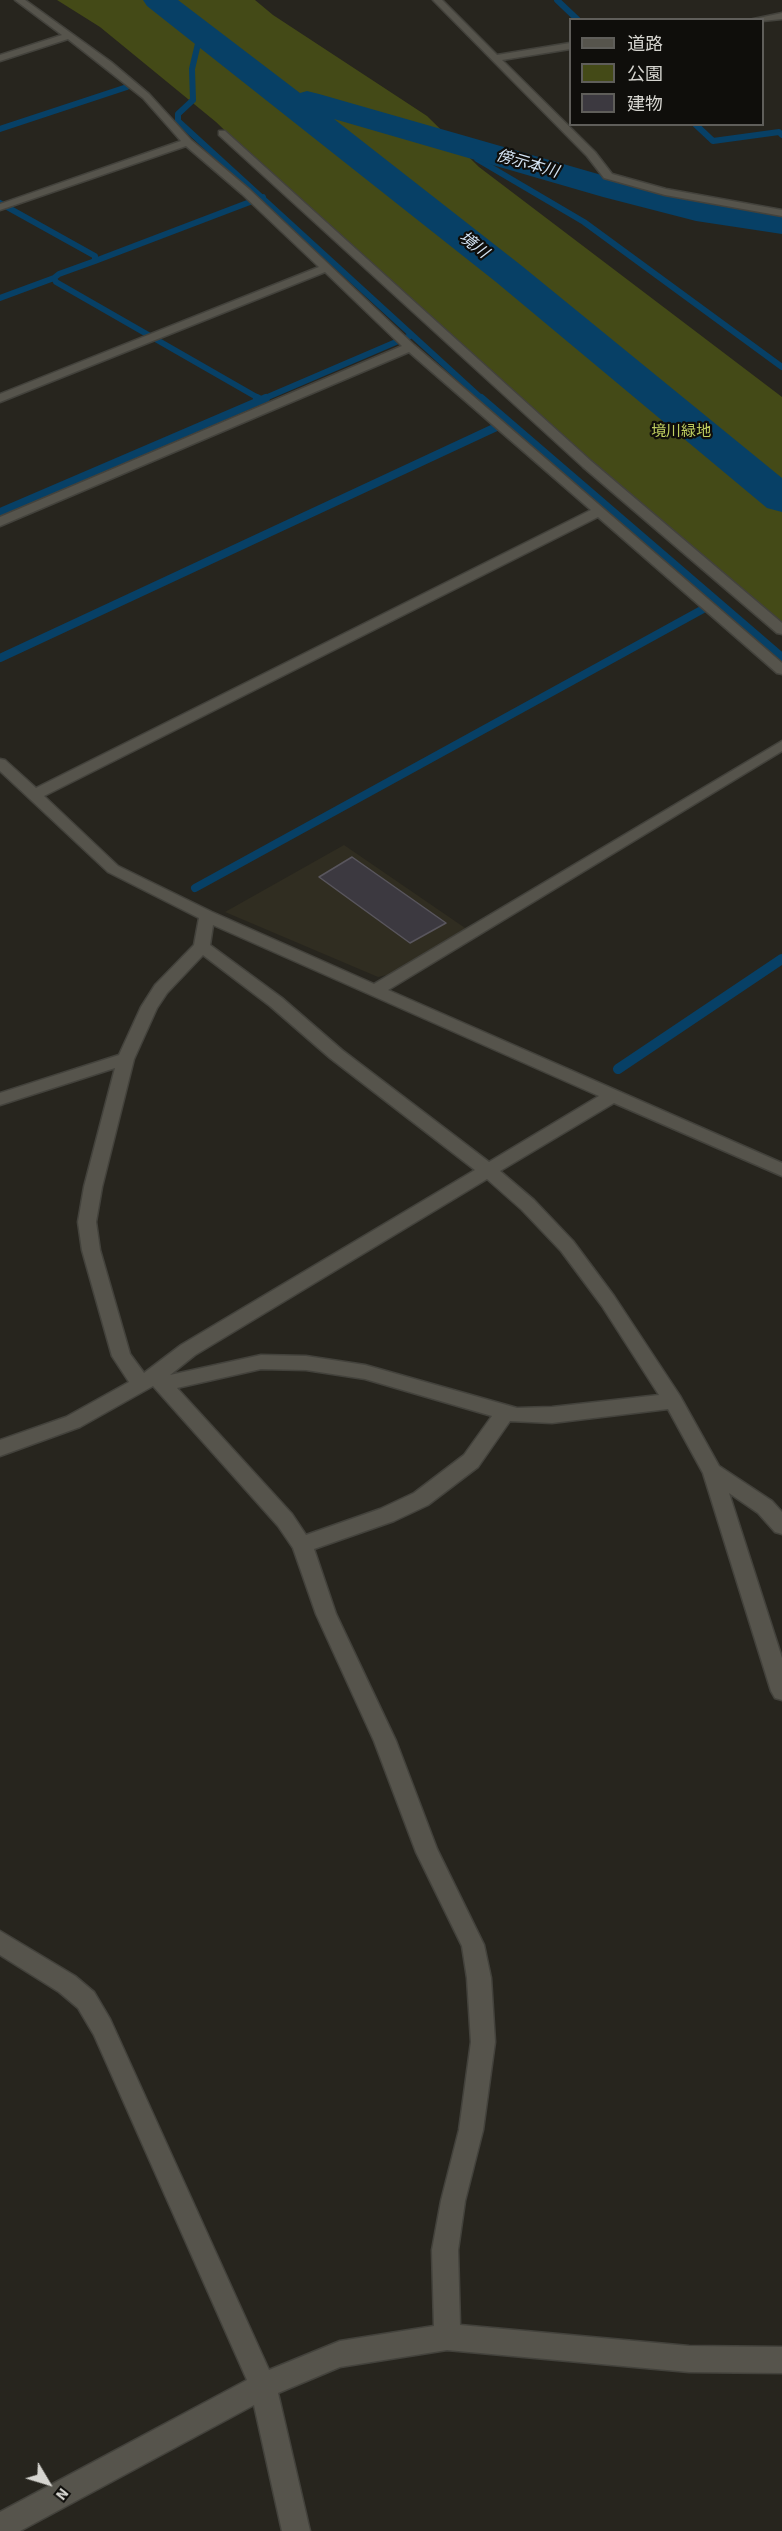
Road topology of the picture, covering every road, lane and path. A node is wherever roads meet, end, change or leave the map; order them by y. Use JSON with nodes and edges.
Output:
{"nodes":[{"id":1,"x":19,"y":0,"type":"edge"},
{"id":2,"x":437,"y":0,"type":"edge"},
{"id":3,"x":782,"y":16,"type":"edge"},
{"id":4,"x":764,"y":18,"type":"edge"},
{"id":5,"x":69,"y":36,"type":"junction"},
{"id":6,"x":569,"y":46,"type":"edge"},
{"id":7,"x":0,"y":58,"type":"edge"},
{"id":8,"x":495,"y":58,"type":"junction"},
{"id":9,"x":222,"y":133,"type":"dead end"},
{"id":10,"x":188,"y":142,"type":"junction"},
{"id":11,"x":0,"y":207,"type":"edge"},
{"id":12,"x":782,"y":213,"type":"edge"},
{"id":13,"x":327,"y":268,"type":"junction"},
{"id":14,"x":410,"y":347,"type":"junction"},
{"id":15,"x":0,"y":398,"type":"edge"},
{"id":16,"x":599,"y":511,"type":"junction"},
{"id":17,"x":0,"y":522,"type":"edge"},
{"id":18,"x":782,"y":630,"type":"edge"},
{"id":19,"x":782,"y":670,"type":"edge"},
{"id":20,"x":782,"y":745,"type":"edge"},
{"id":21,"x":3,"y":769,"type":"edge"},
{"id":22,"x":34,"y":795,"type":"junction"},
{"id":23,"x":207,"y":916,"type":"junction"},
{"id":24,"x":202,"y":947,"type":"junction"},
{"id":25,"x":377,"y":989,"type":"junction"},
{"id":26,"x":126,"y":1059,"type":"junction"},
{"id":27,"x":614,"y":1095,"type":"junction"},
{"id":28,"x":0,"y":1099,"type":"edge"},
{"id":29,"x":486,"y":1169,"type":"junction"},
{"id":30,"x":782,"y":1170,"type":"edge"},
{"id":31,"x":152,"y":1382,"type":"junction"},
{"id":32,"x":673,"y":1401,"type":"junction"},
{"id":33,"x":505,"y":1413,"type":"junction"},
{"id":34,"x":0,"y":1448,"type":"edge"},
{"id":35,"x":712,"y":1472,"type":"junction"},
{"id":36,"x":782,"y":1526,"type":"edge"},
{"id":37,"x":302,"y":1545,"type":"junction"},
{"id":38,"x":782,"y":1691,"type":"edge"},
{"id":39,"x":0,"y":1942,"type":"edge"},
{"id":40,"x":447,"y":2337,"type":"junction"},
{"id":41,"x":782,"y":2360,"type":"edge"},
{"id":42,"x":263,"y":2386,"type":"junction"},
{"id":43,"x":0,"y":2527,"type":"edge"},
{"id":44,"x":296,"y":2531,"type":"edge"}],
"edges":[{"from":1,"to":5,"type":"street"},
{"from":2,"to":8,"type":"street"},
{"from":3,"to":4,"type":"street"},
{"from":5,"to":7,"type":"street"},
{"from":5,"to":10,"type":"street"},
{"from":6,"to":8,"type":"street"},
{"from":8,"to":12,"type":"street"},
{"from":9,"to":18,"type":"street"},
{"from":10,"to":11,"type":"street"},
{"from":10,"to":13,"type":"street"},
{"from":13,"to":14,"type":"street"},
{"from":13,"to":15,"type":"street"},
{"from":14,"to":16,"type":"street"},
{"from":14,"to":17,"type":"street"},
{"from":16,"to":19,"type":"street"},
{"from":16,"to":22,"type":"street"},
{"from":20,"to":25,"type":"street"},
{"from":21,"to":22,"type":"street"},
{"from":22,"to":23,"type":"street"},
{"from":23,"to":24,"type":"street"},
{"from":23,"to":25,"type":"street"},
{"from":24,"to":26,"type":"street"},
{"from":24,"to":29,"type":"street"},
{"from":25,"to":27,"type":"street"},
{"from":26,"to":28,"type":"street"},
{"from":26,"to":31,"type":"street"},
{"from":27,"to":29,"type":"street"},
{"from":27,"to":30,"type":"street"},
{"from":29,"to":31,"type":"street"},
{"from":29,"to":32,"type":"street"},
{"from":31,"to":33,"type":"street"},
{"from":31,"to":34,"type":"street"},
{"from":31,"to":37,"type":"street"},
{"from":32,"to":33,"type":"street"},
{"from":32,"to":35,"type":"street"},
{"from":33,"to":37,"type":"street"},
{"from":35,"to":36,"type":"street"},
{"from":35,"to":38,"type":"street"},
{"from":37,"to":40,"type":"street"},
{"from":39,"to":42,"type":"street"},
{"from":40,"to":41,"type":"street"},
{"from":40,"to":42,"type":"street"},
{"from":42,"to":43,"type":"street"},
{"from":42,"to":44,"type":"street"}]}
